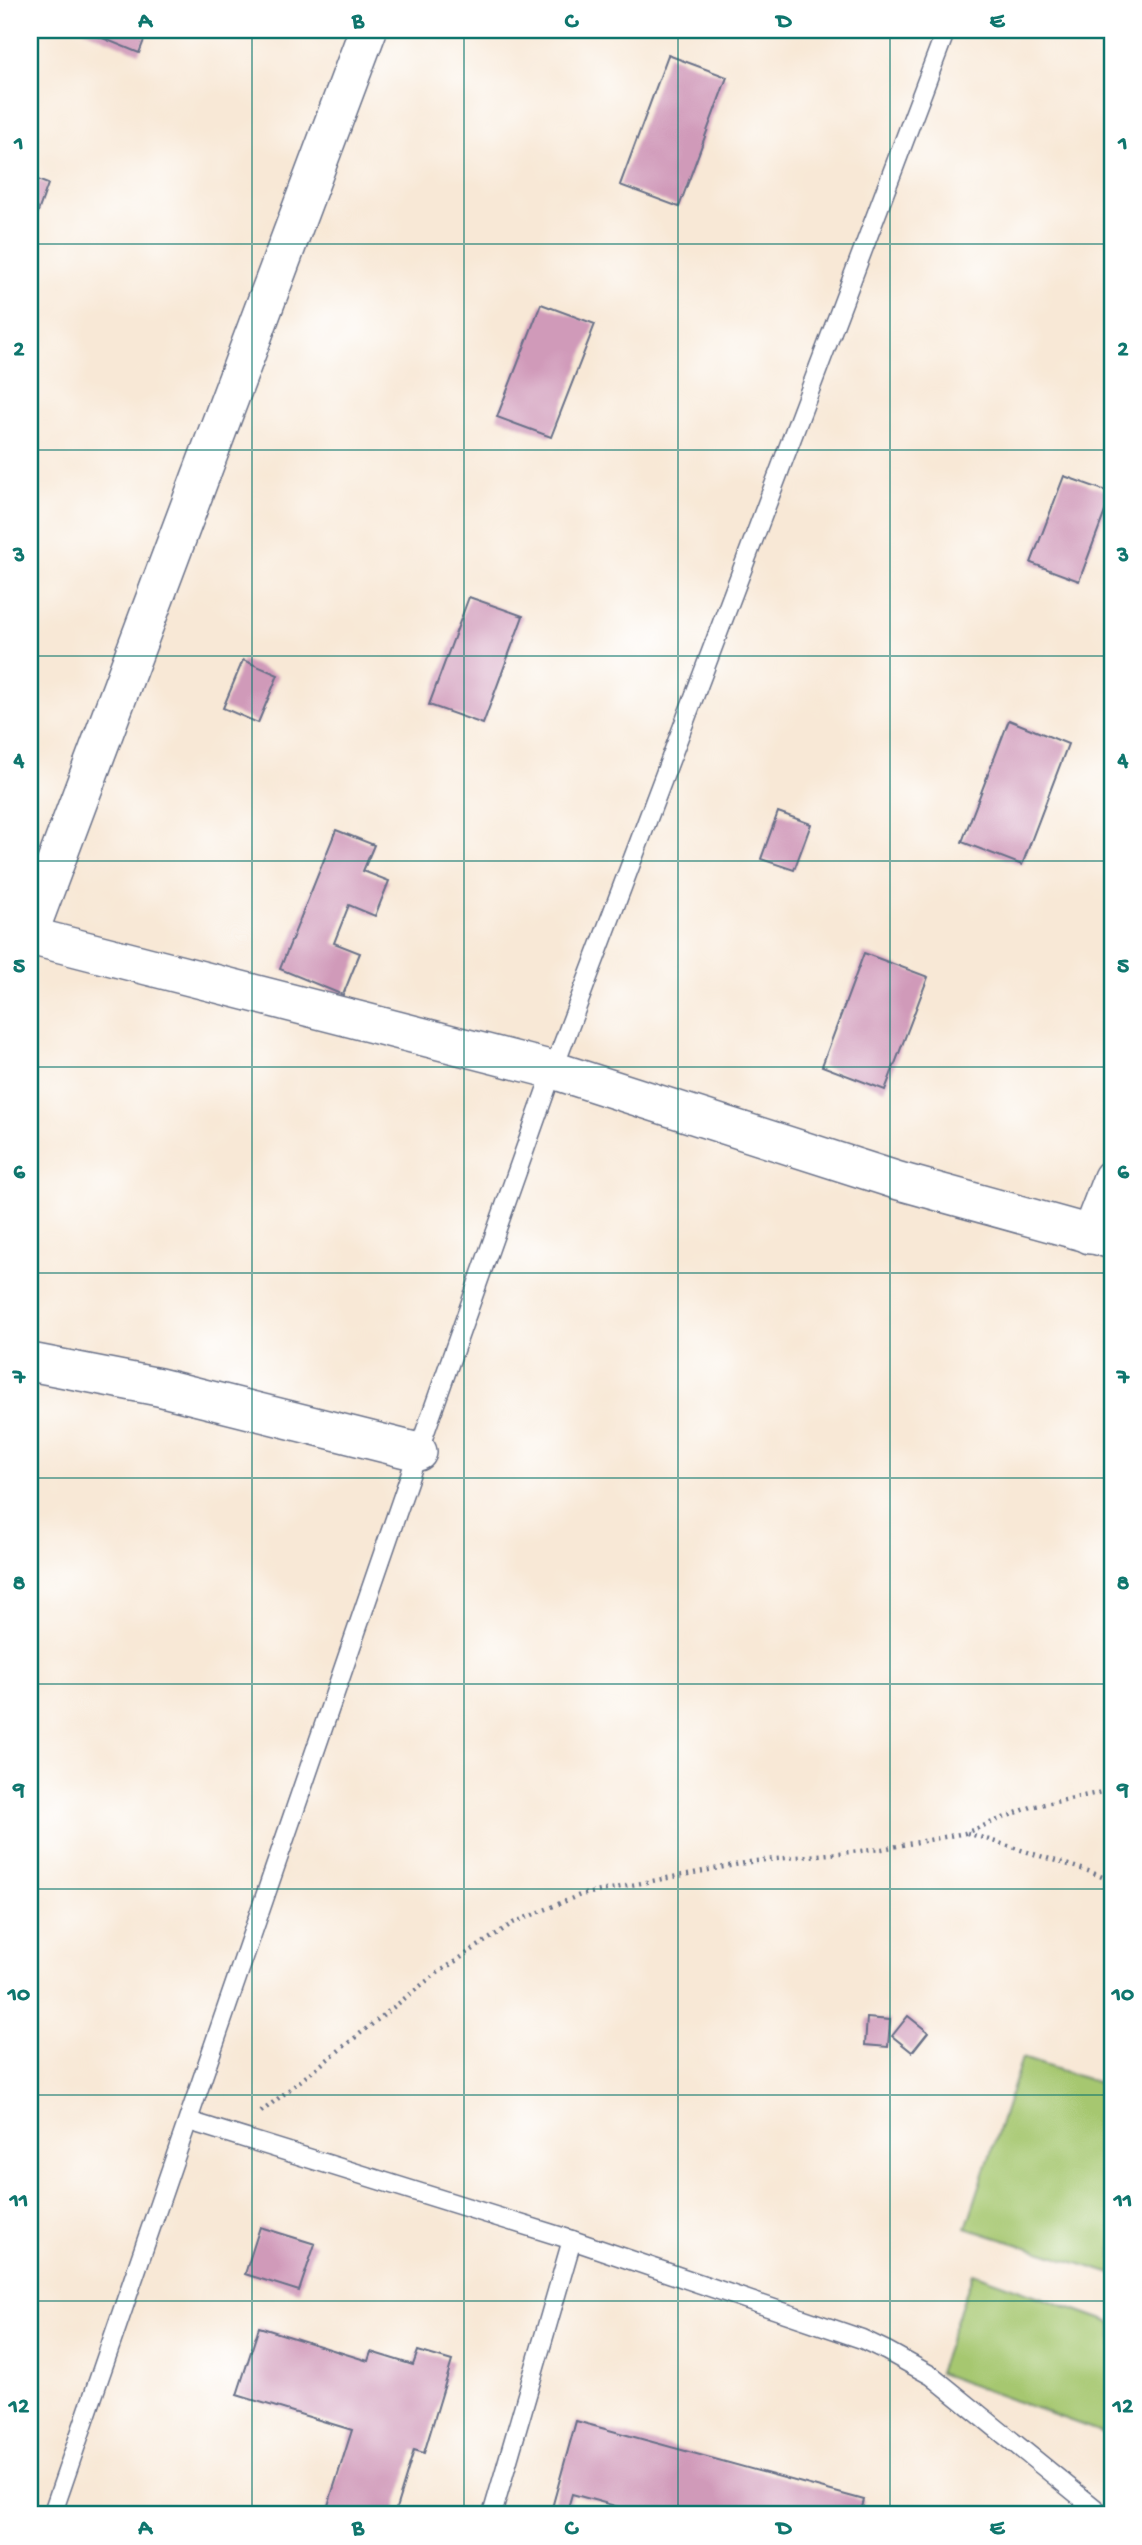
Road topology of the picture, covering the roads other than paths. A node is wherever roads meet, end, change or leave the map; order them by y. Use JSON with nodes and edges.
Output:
{"nodes":[{"id":1,"x":368,"y":30,"type":"edge"},
{"id":2,"x":946,"y":30,"type":"edge"},
{"id":3,"x":30,"y":934,"type":"edge"},
{"id":4,"x":553,"y":1070,"type":"junction"},
{"id":5,"x":1112,"y":1178,"type":"edge"},
{"id":6,"x":1101,"y":1238,"type":"edge"},
{"id":7,"x":30,"y":1362,"type":"edge"},
{"id":8,"x":418,"y":1452,"type":"junction"},
{"id":9,"x":189,"y":2121,"type":"junction"},
{"id":10,"x":572,"y":2240,"type":"junction"},
{"id":11,"x":52,"y":2515,"type":"edge"},
{"id":12,"x":492,"y":2515,"type":"edge"},
{"id":13,"x":1103,"y":2515,"type":"edge"}],
"edges":[{"from":1,"to":3,"type":"street"},
{"from":2,"to":4,"type":"lane"},
{"from":3,"to":4,"type":"street"},
{"from":4,"to":6,"type":"street"},
{"from":4,"to":8,"type":"lane"},
{"from":5,"to":6,"type":"street"},
{"from":7,"to":8,"type":"street"},
{"from":8,"to":9,"type":"lane"},
{"from":9,"to":10,"type":"lane"},
{"from":9,"to":11,"type":"lane"},
{"from":10,"to":12,"type":"lane"},
{"from":10,"to":13,"type":"lane"}]}
